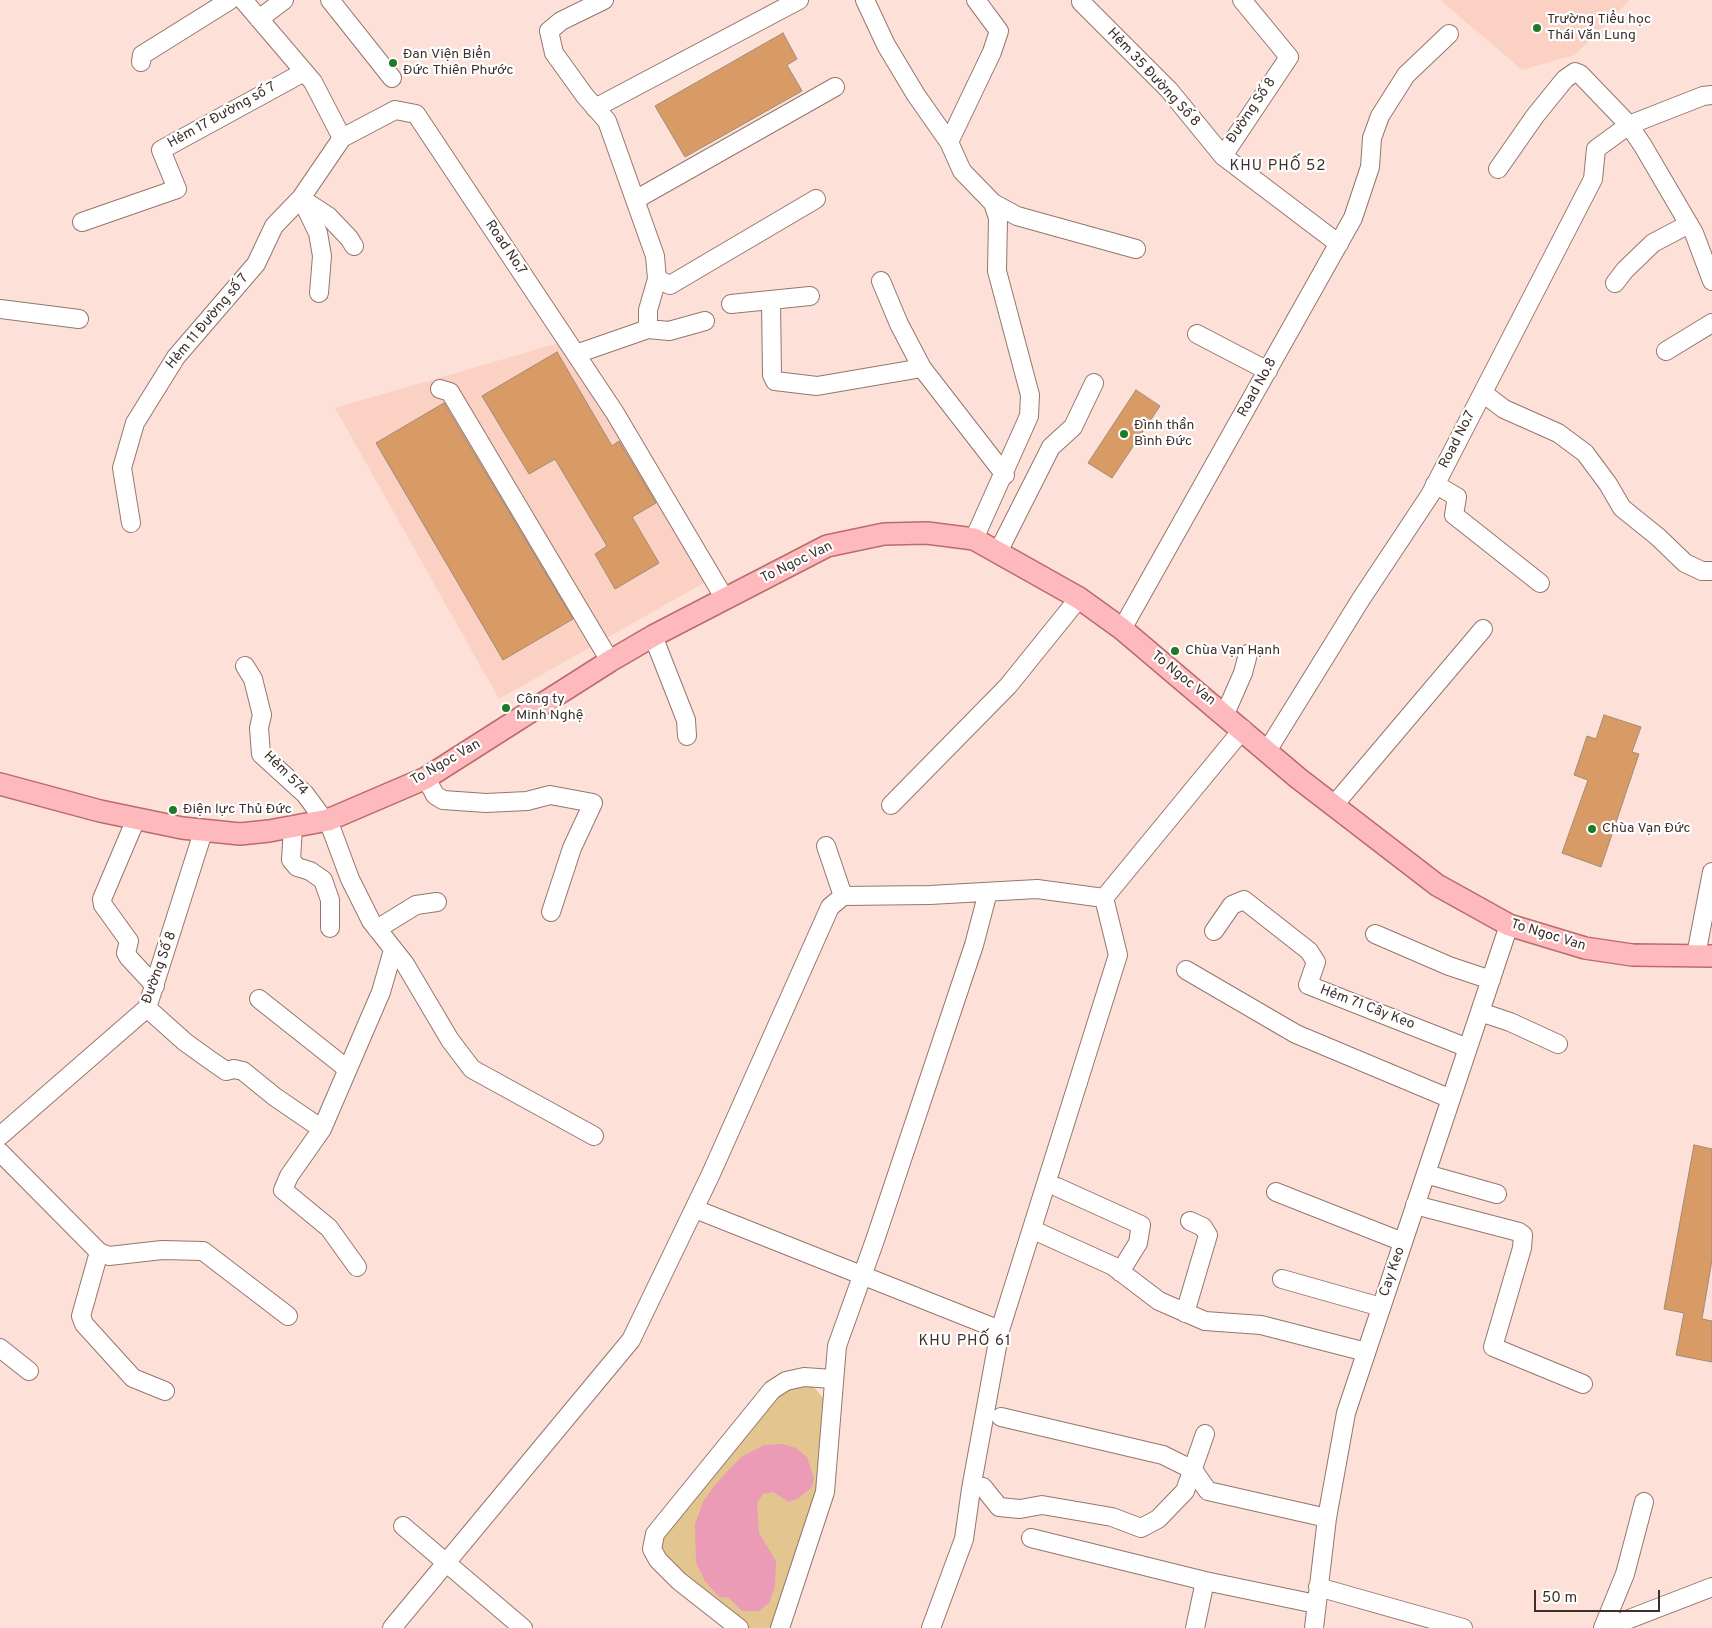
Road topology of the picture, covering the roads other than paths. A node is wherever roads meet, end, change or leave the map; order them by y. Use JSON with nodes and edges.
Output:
{"nodes":[{"id":1,"x":230,"y":0,"type":"edge"},
{"id":2,"x":243,"y":0,"type":"edge"},
{"id":3,"x":284,"y":0,"type":"edge"},
{"id":4,"x":330,"y":0,"type":"edge"},
{"id":5,"x":604,"y":0,"type":"edge"},
{"id":6,"x":799,"y":0,"type":"edge"},
{"id":7,"x":865,"y":0,"type":"edge"},
{"id":8,"x":976,"y":0,"type":"edge"},
{"id":9,"x":1242,"y":0,"type":"edge"},
{"id":10,"x":1081,"y":2,"type":"dead end"},
{"id":11,"x":259,"y":19,"type":"junction"},
{"id":12,"x":1449,"y":34,"type":"dead end"},
{"id":13,"x":141,"y":62,"type":"dead end"},
{"id":14,"x":304,"y":72,"type":"junction"},
{"id":15,"x":392,"y":78,"type":"dead end"},
{"id":16,"x":835,"y":87,"type":"dead end"},
{"id":17,"x":1712,"y":95,"type":"edge"},
{"id":18,"x":595,"y":108,"type":"junction"},
{"id":19,"x":1629,"y":125,"type":"junction"},
{"id":20,"x":342,"y":138,"type":"junction"},
{"id":21,"x":949,"y":142,"type":"junction"},
{"id":22,"x":1223,"y":156,"type":"junction"},
{"id":23,"x":1498,"y":169,"type":"dead end"},
{"id":24,"x":301,"y":198,"type":"junction"},
{"id":25,"x":816,"y":199,"type":"dead end"},
{"id":26,"x":635,"y":200,"type":"junction"},
{"id":27,"x":993,"y":203,"type":"junction"},
{"id":28,"x":82,"y":222,"type":"dead end"},
{"id":29,"x":1689,"y":224,"type":"junction"},
{"id":30,"x":1339,"y":244,"type":"junction"},
{"id":31,"x":354,"y":246,"type":"dead end"},
{"id":32,"x":1136,"y":249,"type":"dead end"},
{"id":33,"x":658,"y":279,"type":"junction"},
{"id":34,"x":881,"y":281,"type":"dead end"},
{"id":35,"x":1712,"y":281,"type":"edge"},
{"id":36,"x":1615,"y":284,"type":"dead end"},
{"id":37,"x":319,"y":293,"type":"dead end"},
{"id":38,"x":810,"y":296,"type":"dead end"},
{"id":39,"x":771,"y":301,"type":"junction"},
{"id":40,"x":731,"y":304,"type":"dead end"},
{"id":41,"x":0,"y":309,"type":"edge"},
{"id":42,"x":79,"y":319,"type":"dead end"},
{"id":43,"x":705,"y":321,"type":"dead end"},
{"id":44,"x":1712,"y":322,"type":"edge"},
{"id":45,"x":648,"y":330,"type":"junction"},
{"id":46,"x":1197,"y":334,"type":"dead end"},
{"id":47,"x":1666,"y":351,"type":"dead end"},
{"id":48,"x":576,"y":354,"type":"junction"},
{"id":49,"x":922,"y":368,"type":"junction"},
{"id":50,"x":1268,"y":371,"type":"junction"},
{"id":51,"x":1094,"y":384,"type":"dead end"},
{"id":52,"x":440,"y":389,"type":"dead end"},
{"id":53,"x":1483,"y":393,"type":"junction"},
{"id":54,"x":1004,"y":475,"type":"junction"},
{"id":55,"x":1435,"y":484,"type":"junction"},
{"id":56,"x":131,"y":523,"type":"dead end"},
{"id":57,"x":974,"y":539,"type":"junction"},
{"id":58,"x":998,"y":552,"type":"junction"},
{"id":59,"x":1712,"y":571,"type":"edge"},
{"id":60,"x":1540,"y":584,"type":"dead end"},
{"id":61,"x":1079,"y":598,"type":"junction"},
{"id":62,"x":725,"y":599,"type":"junction"},
{"id":63,"x":1122,"y":629,"type":"junction"},
{"id":64,"x":1483,"y":629,"type":"dead end"},
{"id":65,"x":654,"y":636,"type":"junction"},
{"id":66,"x":1248,"y":654,"type":"dead end"},
{"id":67,"x":610,"y":661,"type":"junction"},
{"id":68,"x":245,"y":666,"type":"dead end"},
{"id":69,"x":1226,"y":714,"type":"junction"},
{"id":70,"x":1243,"y":729,"type":"junction"},
{"id":71,"x":687,"y":736,"type":"dead end"},
{"id":72,"x":1268,"y":751,"type":"junction"},
{"id":73,"x":426,"y":778,"type":"junction"},
{"id":74,"x":0,"y":784,"type":"edge"},
{"id":75,"x":891,"y":805,"type":"dead end"},
{"id":76,"x":1334,"y":805,"type":"junction"},
{"id":77,"x":136,"y":818,"type":"junction"},
{"id":78,"x":327,"y":820,"type":"junction"},
{"id":79,"x":293,"y":827,"type":"junction"},
{"id":80,"x":204,"y":829,"type":"junction"},
{"id":81,"x":826,"y":846,"type":"dead end"},
{"id":82,"x":1712,"y":872,"type":"edge"},
{"id":83,"x":988,"y":892,"type":"junction"},
{"id":84,"x":843,"y":896,"type":"junction"},
{"id":85,"x":1104,"y":898,"type":"junction"},
{"id":86,"x":437,"y":902,"type":"dead end"},
{"id":87,"x":551,"y":912,"type":"dead end"},
{"id":88,"x":1509,"y":925,"type":"junction"},
{"id":89,"x":330,"y":928,"type":"dead end"},
{"id":90,"x":377,"y":929,"type":"junction"},
{"id":91,"x":1214,"y":931,"type":"dead end"},
{"id":92,"x":1375,"y":934,"type":"dead end"},
{"id":93,"x":393,"y":950,"type":"junction"},
{"id":94,"x":1704,"y":955,"type":"edge"},
{"id":95,"x":1186,"y":970,"type":"dead end"},
{"id":96,"x":1491,"y":980,"type":"junction"},
{"id":97,"x":155,"y":986,"type":"junction"},
{"id":98,"x":259,"y":999,"type":"dead end"},
{"id":99,"x":147,"y":1008,"type":"junction"},
{"id":100,"x":1480,"y":1012,"type":"junction"},
{"id":101,"x":1558,"y":1044,"type":"dead end"},
{"id":102,"x":1468,"y":1048,"type":"junction"},
{"id":103,"x":346,"y":1068,"type":"junction"},
{"id":104,"x":1451,"y":1099,"type":"junction"},
{"id":105,"x":322,"y":1129,"type":"junction"},
{"id":106,"x":0,"y":1136,"type":"edge"},
{"id":107,"x":594,"y":1136,"type":"dead end"},
{"id":108,"x":0,"y":1152,"type":"edge"},
{"id":109,"x":1426,"y":1174,"type":"junction"},
{"id":110,"x":1057,"y":1187,"type":"dead end"},
{"id":111,"x":1276,"y":1192,"type":"dead end"},
{"id":112,"x":1497,"y":1194,"type":"dead end"},
{"id":113,"x":1416,"y":1205,"type":"junction"},
{"id":114,"x":695,"y":1209,"type":"junction"},
{"id":115,"x":1190,"y":1221,"type":"dead end"},
{"id":116,"x":1040,"y":1233,"type":"dead end"},
{"id":117,"x":1403,"y":1242,"type":"junction"},
{"id":118,"x":99,"y":1252,"type":"junction"},
{"id":119,"x":357,"y":1267,"type":"dead end"},
{"id":120,"x":1120,"y":1272,"type":"junction"},
{"id":121,"x":861,"y":1276,"type":"junction"},
{"id":122,"x":1282,"y":1279,"type":"dead end"},
{"id":123,"x":1381,"y":1307,"type":"junction"},
{"id":124,"x":1185,"y":1313,"type":"junction"},
{"id":125,"x":288,"y":1316,"type":"dead end"},
{"id":126,"x":1000,"y":1330,"type":"junction"},
{"id":127,"x":0,"y":1348,"type":"edge"},
{"id":128,"x":1366,"y":1352,"type":"junction"},
{"id":129,"x":29,"y":1371,"type":"dead end"},
{"id":130,"x":833,"y":1379,"type":"junction"},
{"id":131,"x":1583,"y":1384,"type":"dead end"},
{"id":132,"x":165,"y":1391,"type":"dead end"},
{"id":133,"x":1001,"y":1417,"type":"dead end"},
{"id":134,"x":1205,"y":1434,"type":"dead end"},
{"id":135,"x":1194,"y":1470,"type":"junction"},
{"id":136,"x":983,"y":1487,"type":"dead end"},
{"id":137,"x":1644,"y":1502,"type":"dead end"},
{"id":138,"x":1327,"y":1518,"type":"junction"},
{"id":139,"x":403,"y":1526,"type":"dead end"},
{"id":140,"x":1031,"y":1538,"type":"dead end"},
{"id":141,"x":446,"y":1564,"type":"junction"},
{"id":142,"x":1205,"y":1581,"type":"junction"},
{"id":143,"x":1712,"y":1587,"type":"edge"},
{"id":144,"x":1317,"y":1596,"type":"junction"},
{"id":145,"x":392,"y":1628,"type":"edge"},
{"id":146,"x":523,"y":1628,"type":"edge"},
{"id":147,"x":739,"y":1628,"type":"edge"},
{"id":148,"x":780,"y":1628,"type":"edge"},
{"id":149,"x":931,"y":1628,"type":"edge"},
{"id":150,"x":1195,"y":1628,"type":"edge"},
{"id":151,"x":1314,"y":1628,"type":"edge"},
{"id":152,"x":1463,"y":1628,"type":"edge"},
{"id":153,"x":1605,"y":1628,"type":"edge"}],
"edges":[{"from":1,"to":13,"type":"street"},
{"from":2,"to":11,"type":"street"},
{"from":3,"to":11,"type":"street"},
{"from":4,"to":15,"type":"street"},
{"from":5,"to":18,"type":"street"},
{"from":6,"to":18,"type":"street"},
{"from":7,"to":21,"type":"street"},
{"from":8,"to":21,"type":"street"},
{"from":9,"to":22,"type":"street","name":"Đường Số 8"},
{"from":10,"to":22,"type":"street","name":"Hẻm 35 Đường Số 8"},
{"from":11,"to":14,"type":"street"},
{"from":12,"to":30,"type":"street","name":"Road No.8"},
{"from":14,"to":20,"type":"street"},
{"from":14,"to":28,"type":"street","name":"Hẻm 17 Đường số 7"},
{"from":16,"to":26,"type":"street"},
{"from":17,"to":19,"type":"street","name":"Road No.7"},
{"from":18,"to":26,"type":"street"},
{"from":19,"to":23,"type":"street"},
{"from":19,"to":29,"type":"street"},
{"from":19,"to":53,"type":"street","name":"Road No.7"},
{"from":20,"to":24,"type":"street","name":"Hẻm 11 Đường số 7"},
{"from":20,"to":48,"type":"street","name":"Road No.7"},
{"from":21,"to":27,"type":"street"},
{"from":22,"to":30,"type":"street","name":"Đường Số 8"},
{"from":24,"to":31,"type":"street"},
{"from":24,"to":37,"type":"street"},
{"from":24,"to":56,"type":"street","name":"Hẻm 11 Đường số 7"},
{"from":25,"to":33,"type":"street"},
{"from":26,"to":33,"type":"street"},
{"from":27,"to":32,"type":"street"},
{"from":27,"to":54,"type":"street"},
{"from":29,"to":35,"type":"street"},
{"from":29,"to":36,"type":"street"},
{"from":30,"to":50,"type":"street","name":"Road No.8"},
{"from":33,"to":45,"type":"street"},
{"from":34,"to":49,"type":"street"},
{"from":38,"to":39,"type":"street"},
{"from":39,"to":40,"type":"street"},
{"from":39,"to":49,"type":"street"},
{"from":41,"to":42,"type":"street"},
{"from":43,"to":45,"type":"street"},
{"from":44,"to":47,"type":"street"},
{"from":45,"to":48,"type":"street"},
{"from":46,"to":50,"type":"street"},
{"from":48,"to":62,"type":"street","name":"Road No.7"},
{"from":49,"to":54,"type":"street"},
{"from":50,"to":63,"type":"street","name":"Road No.8"},
{"from":51,"to":58,"type":"street"},
{"from":52,"to":67,"type":"street"},
{"from":53,"to":55,"type":"street","name":"Road No.7"},
{"from":53,"to":59,"type":"street"},
{"from":54,"to":57,"type":"street"},
{"from":55,"to":60,"type":"street"},
{"from":55,"to":72,"type":"street","name":"Road No.7"},
{"from":57,"to":58,"type":"main road","name":"To Ngoc Van"},
{"from":57,"to":62,"type":"main road","name":"To Ngoc Van"},
{"from":58,"to":61,"type":"main road","name":"To Ngoc Van"},
{"from":61,"to":63,"type":"main road","name":"To Ngoc Van"},
{"from":61,"to":75,"type":"street"},
{"from":62,"to":65,"type":"main road","name":"To Ngoc Van"},
{"from":63,"to":69,"type":"main road","name":"To Ngoc Van"},
{"from":64,"to":76,"type":"street"},
{"from":65,"to":67,"type":"main road","name":"To Ngoc Van"},
{"from":65,"to":71,"type":"street"},
{"from":66,"to":69,"type":"street"},
{"from":67,"to":73,"type":"main road","name":"To Ngoc Van"},
{"from":68,"to":78,"type":"street","name":"Hẻm 574"},
{"from":69,"to":70,"type":"main road","name":"To Ngoc Van"},
{"from":70,"to":72,"type":"main road","name":"To Ngoc Van"},
{"from":70,"to":85,"type":"street"},
{"from":72,"to":76,"type":"main road","name":"To Ngoc Van"},
{"from":73,"to":78,"type":"main road","name":"To Ngoc Van"},
{"from":73,"to":87,"type":"street"},
{"from":74,"to":77,"type":"main road","name":"To Ngoc Van"},
{"from":76,"to":88,"type":"main road","name":"To Ngoc Van"},
{"from":77,"to":80,"type":"main road","name":"To Ngoc Van"},
{"from":77,"to":97,"type":"street"},
{"from":78,"to":79,"type":"main road","name":"To Ngoc Van"},
{"from":78,"to":90,"type":"street"},
{"from":79,"to":80,"type":"main road","name":"To Ngoc Van"},
{"from":79,"to":89,"type":"street"},
{"from":80,"to":97,"type":"street","name":"Đường Số 8"},
{"from":81,"to":84,"type":"street"},
{"from":82,"to":94,"type":"street"},
{"from":83,"to":84,"type":"street"},
{"from":83,"to":85,"type":"street"},
{"from":83,"to":121,"type":"street"},
{"from":84,"to":114,"type":"street"},
{"from":85,"to":126,"type":"street"},
{"from":86,"to":90,"type":"street"},
{"from":88,"to":94,"type":"main road","name":"To Ngoc Van"},
{"from":88,"to":96,"type":"street","name":"Cay Keo"},
{"from":90,"to":93,"type":"street"},
{"from":91,"to":102,"type":"street","name":"Hẻm 71 Cây Keo"},
{"from":92,"to":96,"type":"street"},
{"from":93,"to":103,"type":"street"},
{"from":93,"to":107,"type":"street"},
{"from":95,"to":104,"type":"street"},
{"from":96,"to":100,"type":"street","name":"Cay Keo"},
{"from":97,"to":99,"type":"street","name":"Đường Số 8"},
{"from":98,"to":103,"type":"street"},
{"from":99,"to":105,"type":"street"},
{"from":99,"to":106,"type":"street","name":"Đường Số 8"},
{"from":100,"to":101,"type":"street"},
{"from":100,"to":102,"type":"street","name":"Cay Keo"},
{"from":102,"to":104,"type":"street","name":"Cay Keo"},
{"from":103,"to":105,"type":"street"},
{"from":104,"to":109,"type":"street","name":"Cay Keo"},
{"from":105,"to":119,"type":"street"},
{"from":108,"to":118,"type":"street"},
{"from":109,"to":112,"type":"street"},
{"from":109,"to":113,"type":"street","name":"Cay Keo"},
{"from":110,"to":120,"type":"street"},
{"from":111,"to":117,"type":"street"},
{"from":113,"to":117,"type":"street","name":"Cay Keo"},
{"from":113,"to":131,"type":"street"},
{"from":114,"to":121,"type":"street"},
{"from":114,"to":141,"type":"street"},
{"from":115,"to":124,"type":"street"},
{"from":116,"to":120,"type":"street"},
{"from":117,"to":123,"type":"street","name":"Cay Keo"},
{"from":118,"to":125,"type":"street"},
{"from":118,"to":132,"type":"street"},
{"from":120,"to":124,"type":"street"},
{"from":121,"to":126,"type":"street"},
{"from":121,"to":130,"type":"street"},
{"from":122,"to":123,"type":"street"},
{"from":123,"to":128,"type":"street","name":"Cay Keo"},
{"from":124,"to":128,"type":"street"},
{"from":126,"to":149,"type":"street"},
{"from":127,"to":129,"type":"street"},
{"from":128,"to":138,"type":"street","name":"Cay Keo"},
{"from":130,"to":147,"type":"street"},
{"from":130,"to":148,"type":"street"},
{"from":133,"to":135,"type":"street"},
{"from":134,"to":135,"type":"street"},
{"from":135,"to":136,"type":"street"},
{"from":135,"to":138,"type":"street"},
{"from":137,"to":153,"type":"street"},
{"from":138,"to":144,"type":"street","name":"Cay Keo"},
{"from":139,"to":141,"type":"street"},
{"from":140,"to":142,"type":"street"},
{"from":141,"to":145,"type":"street"},
{"from":141,"to":146,"type":"street"},
{"from":142,"to":144,"type":"street"},
{"from":142,"to":150,"type":"street"},
{"from":143,"to":153,"type":"street"},
{"from":144,"to":151,"type":"street","name":"Cay Keo"},
{"from":144,"to":152,"type":"street"}]}
